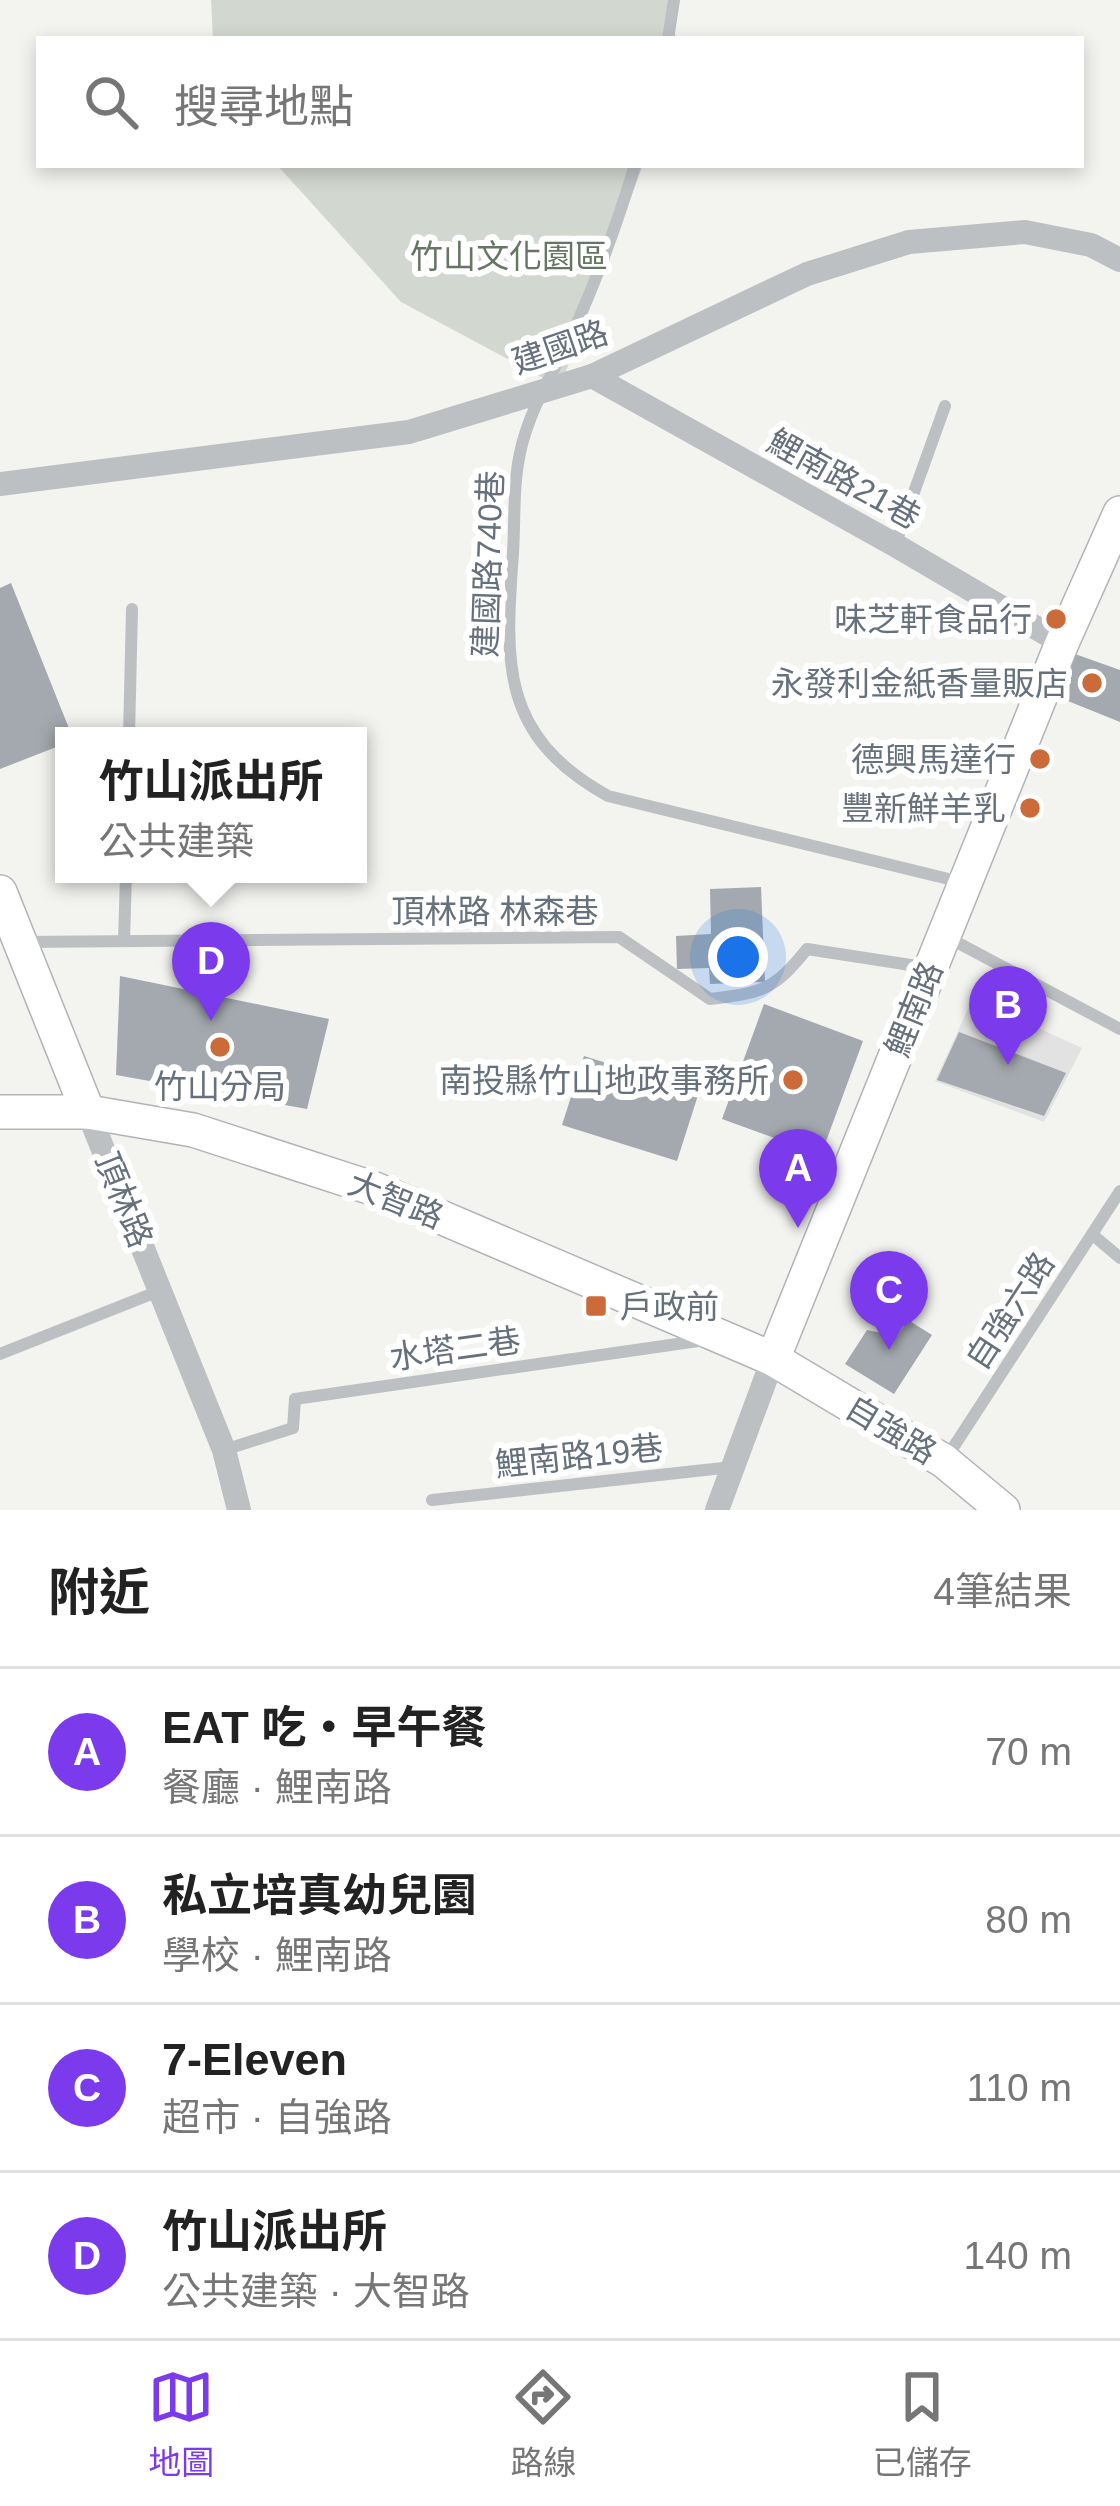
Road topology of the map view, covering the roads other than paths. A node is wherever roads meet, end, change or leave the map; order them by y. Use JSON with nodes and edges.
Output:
{"nodes":[{"id":1,"x":674,"y":0,"type":"edge"},
{"id":2,"x":668,"y":36,"type":"edge"},
{"id":3,"x":634,"y":168,"type":"edge"},
{"id":4,"x":1120,"y":260,"type":"edge"},
{"id":5,"x":592,"y":376,"type":"junction"},
{"id":6,"x":541,"y":389,"type":"junction"},
{"id":7,"x":945,"y":406,"type":"dead end"},
{"id":8,"x":0,"y":484,"type":"edge"},
{"id":9,"x":1120,"y":513,"type":"edge"},
{"id":10,"x":895,"y":544,"type":"junction"},
{"id":11,"x":132,"y":608,"type":"dead end"},
{"id":12,"x":1062,"y":643,"type":"junction"},
{"id":13,"x":129,"y":727,"type":"edge"},
{"id":14,"x":125,"y":883,"type":"edge"},
{"id":15,"x":966,"y":884,"type":"junction"},
{"id":16,"x":0,"y":892,"type":"edge"},
{"id":17,"x":944,"y":935,"type":"junction"},
{"id":18,"x":124,"y":941,"type":"junction"},
{"id":19,"x":20,"y":942,"type":"junction"},
{"id":20,"x":931,"y":968,"type":"junction"},
{"id":21,"x":1120,"y":1029,"type":"edge"},
{"id":22,"x":0,"y":1112,"type":"edge"},
{"id":23,"x":88,"y":1112,"type":"junction"},
{"id":24,"x":1120,"y":1191,"type":"edge"},
{"id":25,"x":1093,"y":1235,"type":"junction"},
{"id":26,"x":1120,"y":1258,"type":"edge"},
{"id":27,"x":160,"y":1290,"type":"junction"},
{"id":28,"x":724,"y":1337,"type":"junction"},
{"id":29,"x":0,"y":1354,"type":"edge"},
{"id":30,"x":773,"y":1359,"type":"junction"},
{"id":31,"x":224,"y":1450,"type":"junction"},
{"id":32,"x":944,"y":1461,"type":"junction"},
{"id":33,"x":733,"y":1467,"type":"junction"},
{"id":34,"x":432,"y":1499,"type":"dead end"},
{"id":35,"x":239,"y":1510,"type":"edge"},
{"id":36,"x":717,"y":1510,"type":"edge"},
{"id":37,"x":1003,"y":1510,"type":"edge"}],
"edges":[{"from":1,"to":2,"type":"lane"},
{"from":3,"to":6,"type":"lane","name":"建國路740巷"},
{"from":4,"to":5,"type":"street","name":"建國路"},
{"from":5,"to":6,"type":"street","name":"建國路"},
{"from":5,"to":10,"type":"street","name":"鯉南路21巷"},
{"from":6,"to":8,"type":"street","name":"建國路"},
{"from":6,"to":15,"type":"lane","name":"建國路740巷"},
{"from":7,"to":10,"type":"lane"},
{"from":9,"to":12,"type":"main road","name":"鯉南路"},
{"from":10,"to":12,"type":"street","name":"鯉南路21巷"},
{"from":11,"to":13,"type":"lane"},
{"from":12,"to":15,"type":"main road","name":"鯉南路"},
{"from":14,"to":18,"type":"lane"},
{"from":15,"to":17,"type":"main road","name":"鯉南路"},
{"from":16,"to":19,"type":"main road","name":"頂林路"},
{"from":17,"to":20,"type":"main road","name":"鯉南路"},
{"from":17,"to":21,"type":"lane"},
{"from":18,"to":19,"type":"lane","name":"頂林路 林森巷"},
{"from":18,"to":20,"type":"lane","name":"頂林路 林森巷"},
{"from":19,"to":23,"type":"main road","name":"頂林路"},
{"from":20,"to":30,"type":"main road","name":"鯉南路"},
{"from":22,"to":23,"type":"main road","name":"大智路"},
{"from":23,"to":27,"type":"street","name":"頂林路"},
{"from":23,"to":28,"type":"main road","name":"大智路"},
{"from":24,"to":25,"type":"lane","name":"自強六路"},
{"from":25,"to":26,"type":"lane"},
{"from":25,"to":32,"type":"lane","name":"自強六路"},
{"from":27,"to":29,"type":"lane"},
{"from":27,"to":31,"type":"street","name":"頂林路"},
{"from":28,"to":30,"type":"main road","name":"大智路"},
{"from":28,"to":31,"type":"lane","name":"水塔二巷"},
{"from":30,"to":32,"type":"main road","name":"自強路"},
{"from":30,"to":33,"type":"street","name":"鯉南路"},
{"from":31,"to":35,"type":"street","name":"頂林路"},
{"from":32,"to":37,"type":"main road","name":"自強路"},
{"from":33,"to":34,"type":"lane","name":"鯉南路19巷"},
{"from":33,"to":36,"type":"street","name":"鯉南路"}]}
